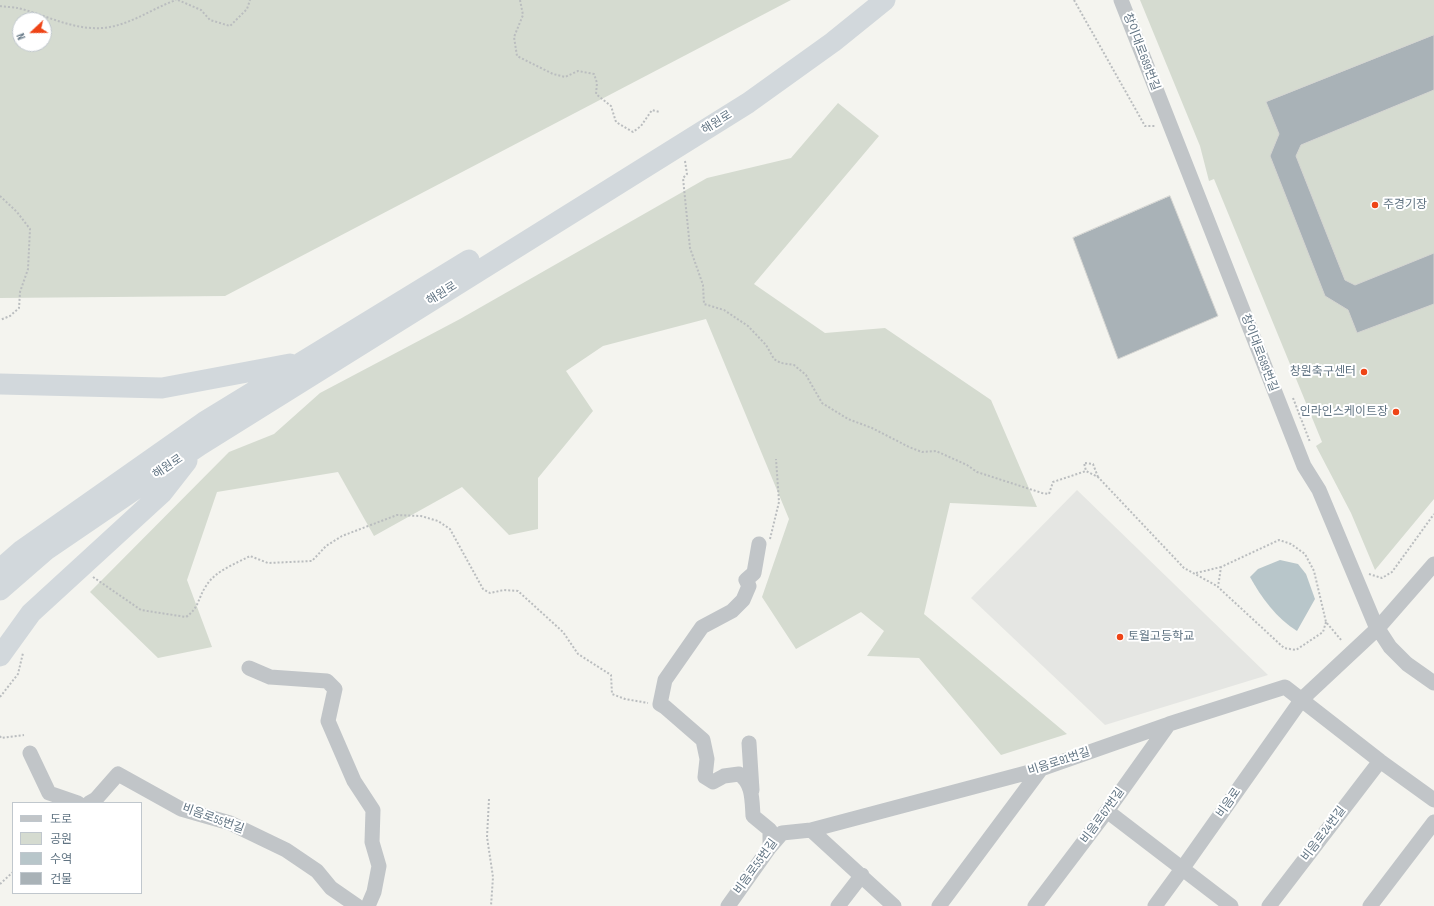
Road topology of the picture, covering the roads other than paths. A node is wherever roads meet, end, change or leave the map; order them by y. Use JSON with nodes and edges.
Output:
{"nodes":[{"id":1,"x":866,"y":0,"type":"edge"},
{"id":2,"x":885,"y":0,"type":"edge"},
{"id":3,"x":1121,"y":0,"type":"edge"},
{"id":4,"x":302,"y":362,"type":"junction"},
{"id":5,"x":0,"y":384,"type":"edge"},
{"id":6,"x":200,"y":445,"type":"junction"},
{"id":7,"x":759,"y":544,"type":"dead end"},
{"id":8,"x":1434,"y":564,"type":"edge"},
{"id":9,"x":0,"y":569,"type":"edge"},
{"id":10,"x":0,"y":590,"type":"edge"},
{"id":11,"x":1378,"y":628,"type":"junction"},
{"id":12,"x":0,"y":656,"type":"edge"},
{"id":13,"x":249,"y":668,"type":"dead end"},
{"id":14,"x":1434,"y":683,"type":"edge"},
{"id":15,"x":1302,"y":699,"type":"junction"},
{"id":16,"x":1169,"y":724,"type":"junction"},
{"id":17,"x":749,"y":743,"type":"dead end"},
{"id":18,"x":30,"y":753,"type":"dead end"},
{"id":19,"x":1380,"y":761,"type":"junction"},
{"id":20,"x":1041,"y":769,"type":"junction"},
{"id":21,"x":752,"y":797,"type":"junction"},
{"id":22,"x":1434,"y":800,"type":"edge"},
{"id":23,"x":75,"y":802,"type":"edge"},
{"id":24,"x":91,"y":802,"type":"edge"},
{"id":25,"x":1107,"y":811,"type":"junction"},
{"id":26,"x":1434,"y":822,"type":"edge"},
{"id":27,"x":811,"y":830,"type":"junction"},
{"id":28,"x":770,"y":847,"type":"junction"},
{"id":29,"x":1182,"y":869,"type":"junction"},
{"id":30,"x":862,"y":875,"type":"junction"},
{"id":31,"x":357,"y":906,"type":"edge"},
{"id":32,"x":368,"y":906,"type":"edge"},
{"id":33,"x":728,"y":906,"type":"edge"},
{"id":34,"x":838,"y":906,"type":"edge"},
{"id":35,"x":894,"y":906,"type":"edge"},
{"id":36,"x":939,"y":906,"type":"edge"},
{"id":37,"x":1036,"y":906,"type":"edge"},
{"id":38,"x":1155,"y":906,"type":"edge"},
{"id":39,"x":1231,"y":906,"type":"edge"},
{"id":40,"x":1269,"y":906,"type":"edge"},
{"id":41,"x":1370,"y":906,"type":"edge"}],
"edges":[{"from":1,"to":4,"type":"highway","name":"해원로"},
{"from":2,"to":6,"type":"highway","name":"해원로"},
{"from":3,"to":11,"type":"street","name":"창이대로689번길"},
{"from":4,"to":5,"type":"highway"},
{"from":4,"to":9,"type":"highway","name":"해원로"},
{"from":6,"to":10,"type":"highway","name":"해원로"},
{"from":6,"to":12,"type":"highway"},
{"from":7,"to":21,"type":"street"},
{"from":8,"to":11,"type":"street","name":"비음로"},
{"from":11,"to":14,"type":"street","name":"창이대로689번길"},
{"from":11,"to":15,"type":"street","name":"비음로"},
{"from":13,"to":32,"type":"street"},
{"from":15,"to":16,"type":"street","name":"비음로91번길"},
{"from":15,"to":19,"type":"street"},
{"from":15,"to":29,"type":"street","name":"비음로"},
{"from":16,"to":20,"type":"street","name":"비음로91번길"},
{"from":16,"to":25,"type":"street","name":"비음로67번길"},
{"from":17,"to":21,"type":"street"},
{"from":18,"to":23,"type":"street"},
{"from":19,"to":22,"type":"street"},
{"from":19,"to":40,"type":"street","name":"비음로24번길"},
{"from":20,"to":27,"type":"street","name":"비음로91번길"},
{"from":20,"to":36,"type":"street"},
{"from":21,"to":28,"type":"street"},
{"from":24,"to":31,"type":"street","name":"비음로55번길"},
{"from":25,"to":29,"type":"street"},
{"from":25,"to":37,"type":"street","name":"비음로67번길"},
{"from":26,"to":41,"type":"street"},
{"from":27,"to":28,"type":"street","name":"비음로55번길"},
{"from":27,"to":30,"type":"street"},
{"from":28,"to":33,"type":"street","name":"비음로55번길"},
{"from":29,"to":38,"type":"street","name":"비음로"},
{"from":29,"to":39,"type":"street"},
{"from":30,"to":34,"type":"street"},
{"from":30,"to":35,"type":"street"}]}
